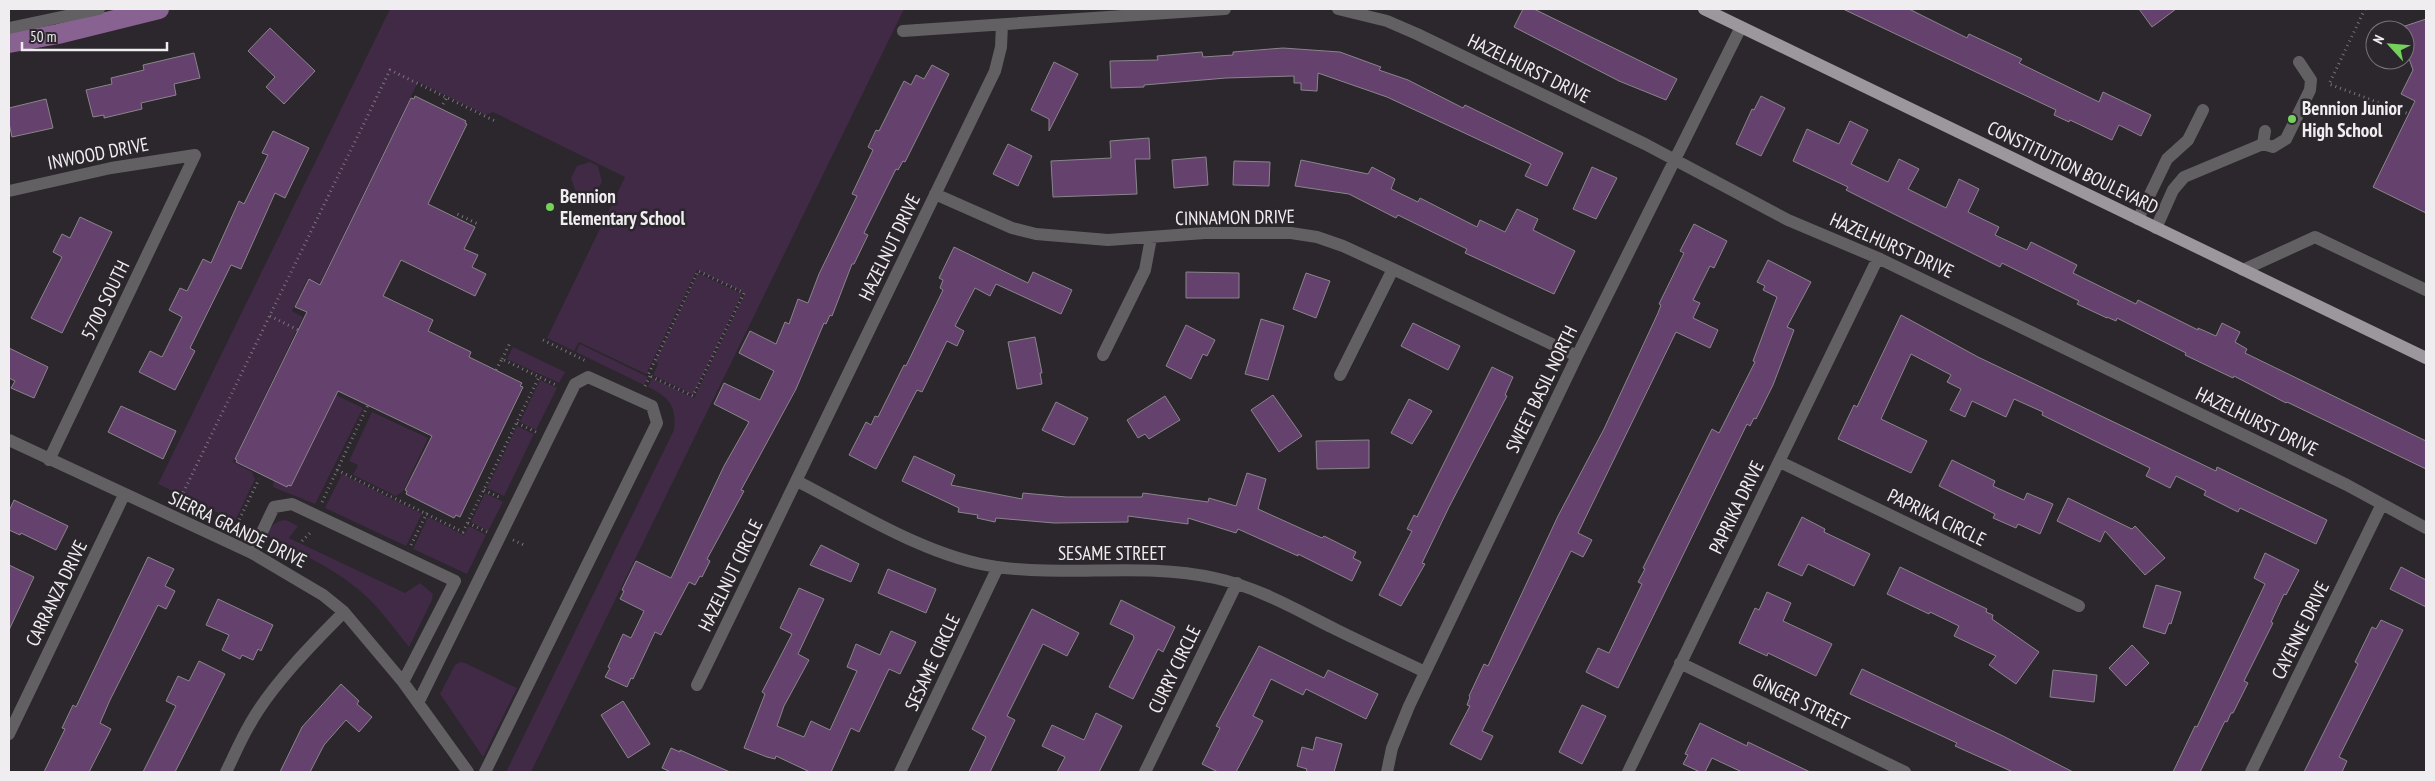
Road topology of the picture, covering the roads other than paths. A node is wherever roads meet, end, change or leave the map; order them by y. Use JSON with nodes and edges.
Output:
{"nodes":[{"id":1,"x":99,"y":9,"type":"edge"},
{"id":2,"x":1225,"y":9,"type":"edge"},
{"id":3,"x":1338,"y":9,"type":"edge"},
{"id":4,"x":1704,"y":9,"type":"edge"},
{"id":5,"x":1002,"y":25,"type":"junction"},
{"id":6,"x":1741,"y":27,"type":"junction"},
{"id":7,"x":9,"y":28,"type":"edge"},
{"id":8,"x":903,"y":31,"type":"dead end"},
{"id":9,"x":2299,"y":62,"type":"dead end"},
{"id":10,"x":2203,"y":110,"type":"dead end"},
{"id":11,"x":194,"y":155,"type":"joint"},
{"id":12,"x":1674,"y":160,"type":"junction"},
{"id":13,"x":9,"y":191,"type":"edge"},
{"id":14,"x":935,"y":194,"type":"junction"},
{"id":15,"x":2138,"y":219,"type":"junction"},
{"id":16,"x":2156,"y":228,"type":"junction"},
{"id":17,"x":1151,"y":238,"type":"junction"},
{"id":18,"x":1878,"y":258,"type":"junction"},
{"id":19,"x":1393,"y":269,"type":"junction"},
{"id":20,"x":2243,"y":270,"type":"junction"},
{"id":21,"x":2426,"y":290,"type":"edge"},
{"id":22,"x":1103,"y":355,"type":"dead end"},
{"id":23,"x":1577,"y":356,"type":"junction"},
{"id":24,"x":2426,"y":358,"type":"edge"},
{"id":25,"x":1340,"y":375,"type":"dead end"},
{"id":26,"x":9,"y":440,"type":"edge"},
{"id":27,"x":48,"y":460,"type":"junction"},
{"id":28,"x":1780,"y":462,"type":"junction"},
{"id":29,"x":797,"y":481,"type":"junction"},
{"id":30,"x":124,"y":495,"type":"junction"},
{"id":31,"x":2382,"y":504,"type":"junction"},
{"id":32,"x":2426,"y":528,"type":"edge"},
{"id":33,"x":252,"y":553,"type":"junction"},
{"id":34,"x":998,"y":568,"type":"junction"},
{"id":35,"x":1237,"y":583,"type":"junction"},
{"id":36,"x":2079,"y":606,"type":"dead end"},
{"id":37,"x":344,"y":612,"type":"junction"},
{"id":38,"x":1680,"y":663,"type":"junction"},
{"id":39,"x":1425,"y":672,"type":"junction"},
{"id":40,"x":403,"y":682,"type":"junction"},
{"id":41,"x":697,"y":685,"type":"dead end"},
{"id":42,"x":418,"y":703,"type":"junction"},
{"id":43,"x":9,"y":734,"type":"edge"},
{"id":44,"x":226,"y":772,"type":"edge"},
{"id":45,"x":468,"y":772,"type":"edge"},
{"id":46,"x":484,"y":772,"type":"edge"},
{"id":47,"x":900,"y":772,"type":"edge"},
{"id":48,"x":1145,"y":772,"type":"edge"},
{"id":49,"x":1388,"y":772,"type":"edge"},
{"id":50,"x":1628,"y":772,"type":"edge"},
{"id":51,"x":1905,"y":772,"type":"edge"},
{"id":52,"x":2251,"y":772,"type":"edge"}],
"edges":[{"from":1,"to":7,"type":"street"},
{"from":2,"to":5,"type":"street"},
{"from":3,"to":12,"type":"street","name":"HAZELHURST DRIVE"},
{"from":4,"to":6,"type":"main road","name":"CONSTITUTION BOULEVARD"},
{"from":5,"to":8,"type":"street"},
{"from":5,"to":14,"type":"street","name":"HAZELNUT DRIVE"},
{"from":6,"to":12,"type":"street","name":"SWEET BASIL NORTH"},
{"from":6,"to":15,"type":"main road","name":"CONSTITUTION BOULEVARD"},
{"from":9,"to":16,"type":"street"},
{"from":10,"to":15,"type":"street"},
{"from":11,"to":13,"type":"street","name":"INWOOD DRIVE"},
{"from":11,"to":27,"type":"street","name":"5700 SOUTH"},
{"from":12,"to":18,"type":"street","name":"HAZELHURST DRIVE"},
{"from":12,"to":23,"type":"street","name":"SWEET BASIL NORTH"},
{"from":14,"to":17,"type":"street","name":"CINNAMON DRIVE"},
{"from":14,"to":29,"type":"street","name":"HAZELNUT DRIVE"},
{"from":15,"to":16,"type":"main road","name":"CONSTITUTION BOULEVARD"},
{"from":16,"to":20,"type":"main road","name":"CONSTITUTION BOULEVARD"},
{"from":17,"to":19,"type":"street","name":"CINNAMON DRIVE"},
{"from":17,"to":22,"type":"street"},
{"from":18,"to":28,"type":"street","name":"PAPRIKA DRIVE"},
{"from":18,"to":31,"type":"street","name":"HAZELHURST DRIVE"},
{"from":19,"to":23,"type":"street","name":"CINNAMON DRIVE"},
{"from":19,"to":25,"type":"street"},
{"from":20,"to":21,"type":"street"},
{"from":20,"to":24,"type":"main road","name":"CONSTITUTION BOULEVARD"},
{"from":23,"to":39,"type":"street","name":"SWEET BASIL NORTH"},
{"from":26,"to":27,"type":"street","name":"SIERRA GRANDE DRIVE"},
{"from":27,"to":30,"type":"street","name":"SIERRA GRANDE DRIVE"},
{"from":28,"to":36,"type":"street","name":"PAPRIKA CIRCLE"},
{"from":28,"to":38,"type":"street","name":"PAPRIKA DRIVE"},
{"from":29,"to":34,"type":"street","name":"SESAME STREET"},
{"from":29,"to":41,"type":"street","name":"HAZELNUT CIRCLE"},
{"from":30,"to":33,"type":"street","name":"SIERRA GRANDE DRIVE"},
{"from":30,"to":43,"type":"street","name":"CARRANZA DRIVE"},
{"from":31,"to":32,"type":"street","name":"HAZELHURST DRIVE"},
{"from":31,"to":52,"type":"street","name":"CAYENNE DRIVE"},
{"from":33,"to":37,"type":"street","name":"SIERRA GRANDE DRIVE"},
{"from":33,"to":40,"type":"street"},
{"from":34,"to":35,"type":"street","name":"SESAME STREET"},
{"from":34,"to":47,"type":"street","name":"SESAME CIRCLE"},
{"from":35,"to":39,"type":"street","name":"SESAME STREET"},
{"from":35,"to":48,"type":"street","name":"CURRY CIRCLE"},
{"from":37,"to":40,"type":"street","name":"SIERRA GRANDE DRIVE"},
{"from":37,"to":44,"type":"street"},
{"from":38,"to":50,"type":"street","name":"PAPRIKA DRIVE"},
{"from":38,"to":51,"type":"street","name":"GINGER STREET"},
{"from":39,"to":49,"type":"street","name":"SWEET BASIL NORTH"},
{"from":40,"to":42,"type":"street","name":"SIERRA GRANDE DRIVE"},
{"from":42,"to":45,"type":"street","name":"SIERRA GRANDE DRIVE"},
{"from":42,"to":46,"type":"street"}]}
